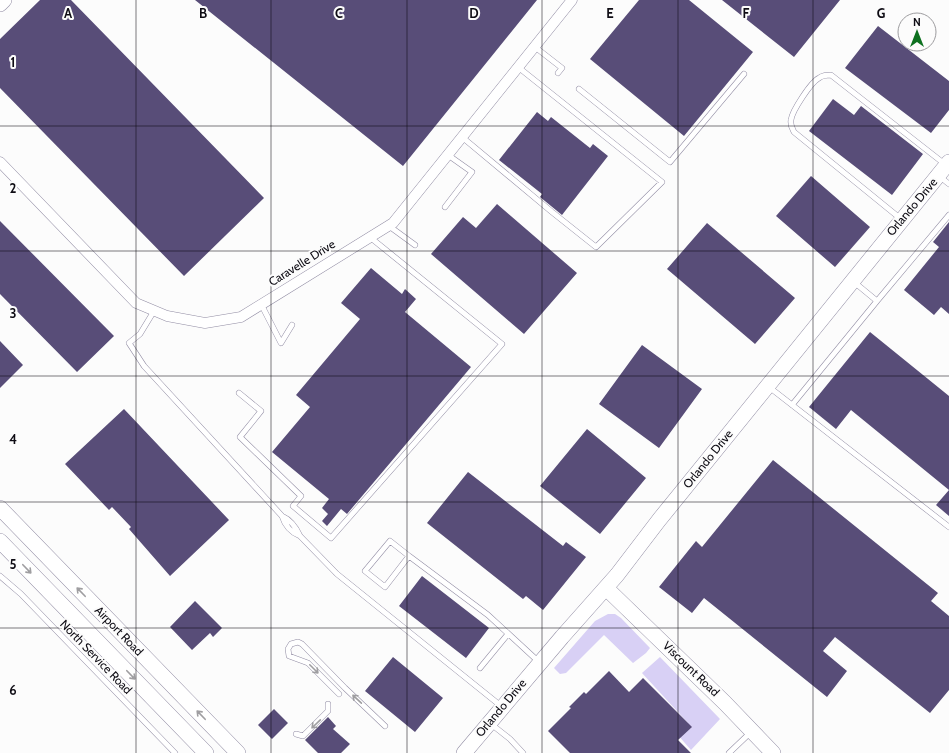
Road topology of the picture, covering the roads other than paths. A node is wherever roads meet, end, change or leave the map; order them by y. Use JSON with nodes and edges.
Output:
{"nodes":[{"id":1,"x":4,"y":0,"type":"edge"},
{"id":2,"x":572,"y":0,"type":"edge"},
{"id":3,"x":0,"y":4,"type":"edge"},
{"id":4,"x":534,"y":47,"type":"junction"},
{"id":5,"x":518,"y":67,"type":"junction"},
{"id":6,"x":558,"y":73,"type":"dead end"},
{"id":7,"x":744,"y":74,"type":"dead end"},
{"id":8,"x":579,"y":90,"type":"dead end"},
{"id":9,"x":462,"y":137,"type":"junction"},
{"id":10,"x":448,"y":155,"type":"junction"},
{"id":11,"x":0,"y":162,"type":"edge"},
{"id":12,"x":946,"y":172,"type":"edge"},
{"id":13,"x":445,"y":207,"type":"dead end"},
{"id":14,"x":949,"y":215,"type":"edge"},
{"id":15,"x":902,"y":219,"type":"junction"},
{"id":16,"x":389,"y":226,"type":"junction"},
{"id":17,"x":371,"y":238,"type":"junction"},
{"id":18,"x":415,"y":245,"type":"dead end"},
{"id":19,"x":852,"y":280,"type":"junction"},
{"id":20,"x":877,"y":301,"type":"junction"},
{"id":21,"x":261,"y":304,"type":"junction"},
{"id":22,"x":154,"y":311,"type":"junction"},
{"id":23,"x":292,"y":325,"type":"dead end"},
{"id":24,"x":767,"y":386,"type":"junction"},
{"id":25,"x":239,"y":392,"type":"dead end"},
{"id":26,"x":792,"y":405,"type":"junction"},
{"id":27,"x":0,"y":508,"type":"edge"},
{"id":28,"x":949,"y":527,"type":"edge"},
{"id":29,"x":0,"y":541,"type":"edge"},
{"id":30,"x":408,"y":556,"type":"junction"},
{"id":31,"x":0,"y":576,"type":"edge"},
{"id":32,"x":606,"y":588,"type":"junction"},
{"id":33,"x":508,"y":634,"type":"junction"},
{"id":34,"x":540,"y":663,"type":"junction"},
{"id":35,"x":480,"y":668,"type":"dead end"},
{"id":36,"x":162,"y":674,"type":"junction"},
{"id":37,"x":145,"y":690,"type":"junction"},
{"id":38,"x":339,"y":694,"type":"dead end"},
{"id":39,"x":328,"y":704,"type":"dead end"},
{"id":40,"x":502,"y":707,"type":"junction"},
{"id":41,"x":488,"y":722,"type":"junction"},
{"id":42,"x":386,"y":726,"type":"dead end"},
{"id":43,"x":752,"y":731,"type":"junction"},
{"id":44,"x":218,"y":732,"type":"junction"},
{"id":45,"x":296,"y":734,"type":"dead end"},
{"id":46,"x":204,"y":751,"type":"edge"},
{"id":47,"x":175,"y":753,"type":"edge"},
{"id":48,"x":238,"y":753,"type":"edge"},
{"id":49,"x":464,"y":753,"type":"edge"},
{"id":50,"x":523,"y":753,"type":"edge"},
{"id":51,"x":729,"y":753,"type":"edge"},
{"id":52,"x":773,"y":753,"type":"edge"}],
"edges":[{"from":1,"to":3,"type":"street"},
{"from":2,"to":4,"type":"street","name":"Caravelle Drive"},
{"from":4,"to":5,"type":"street","name":"Caravelle Drive"},
{"from":4,"to":6,"type":"lane"},
{"from":5,"to":9,"type":"street","name":"Caravelle Drive"},
{"from":5,"to":9,"type":"lane"},
{"from":7,"to":8,"type":"lane"},
{"from":9,"to":10,"type":"street","name":"Caravelle Drive"},
{"from":10,"to":13,"type":"lane"},
{"from":10,"to":16,"type":"street","name":"Caravelle Drive"},
{"from":11,"to":22,"type":"street","name":"Caravelle Drive"},
{"from":12,"to":15,"type":"street","name":"Orlando Drive"},
{"from":12,"to":15,"type":"lane"},
{"from":14,"to":20,"type":"lane"},
{"from":15,"to":19,"type":"street","name":"Orlando Drive"},
{"from":16,"to":17,"type":"street","name":"Caravelle Drive"},
{"from":16,"to":18,"type":"lane"},
{"from":17,"to":21,"type":"street","name":"Caravelle Drive"},
{"from":17,"to":25,"type":"lane"},
{"from":19,"to":20,"type":"lane"},
{"from":19,"to":24,"type":"street","name":"Orlando Drive"},
{"from":20,"to":26,"type":"lane"},
{"from":21,"to":22,"type":"street","name":"Caravelle Drive"},
{"from":21,"to":23,"type":"lane"},
{"from":22,"to":40,"type":"lane"},
{"from":24,"to":26,"type":"lane"},
{"from":24,"to":32,"type":"street","name":"Orlando Drive"},
{"from":26,"to":28,"type":"lane"},
{"from":36,"to":27,"type":"street","name":"Airport Road","one_way":true},
{"from":29,"to":37,"type":"street","name":"Airport Road","one_way":true},
{"from":30,"to":30,"type":"lane"},
{"from":30,"to":33,"type":"lane"},
{"from":31,"to":47,"type":"lane","name":"North Service Road"},
{"from":32,"to":34,"type":"street","name":"Orlando Drive"},
{"from":32,"to":43,"type":"street","name":"Viscount Road"},
{"from":33,"to":34,"type":"lane"},
{"from":33,"to":35,"type":"lane"},
{"from":34,"to":40,"type":"street","name":"Orlando Drive"},
{"from":36,"to":37,"type":"street"},
{"from":44,"to":36,"type":"street","name":"Airport Road","one_way":true},
{"from":37,"to":46,"type":"street","name":"Airport Road"},
{"from":42,"to":38,"type":"lane","one_way":true},
{"from":39,"to":45,"type":"lane","one_way":true},
{"from":40,"to":41,"type":"street","name":"Orlando Drive"},
{"from":41,"to":49,"type":"street","name":"Orlando Drive"},
{"from":41,"to":50,"type":"lane"},
{"from":43,"to":51,"type":"lane"},
{"from":43,"to":52,"type":"street","name":"Viscount Road"},
{"from":44,"to":46,"type":"street"},
{"from":44,"to":48,"type":"street","name":"Airport Road"}]}
